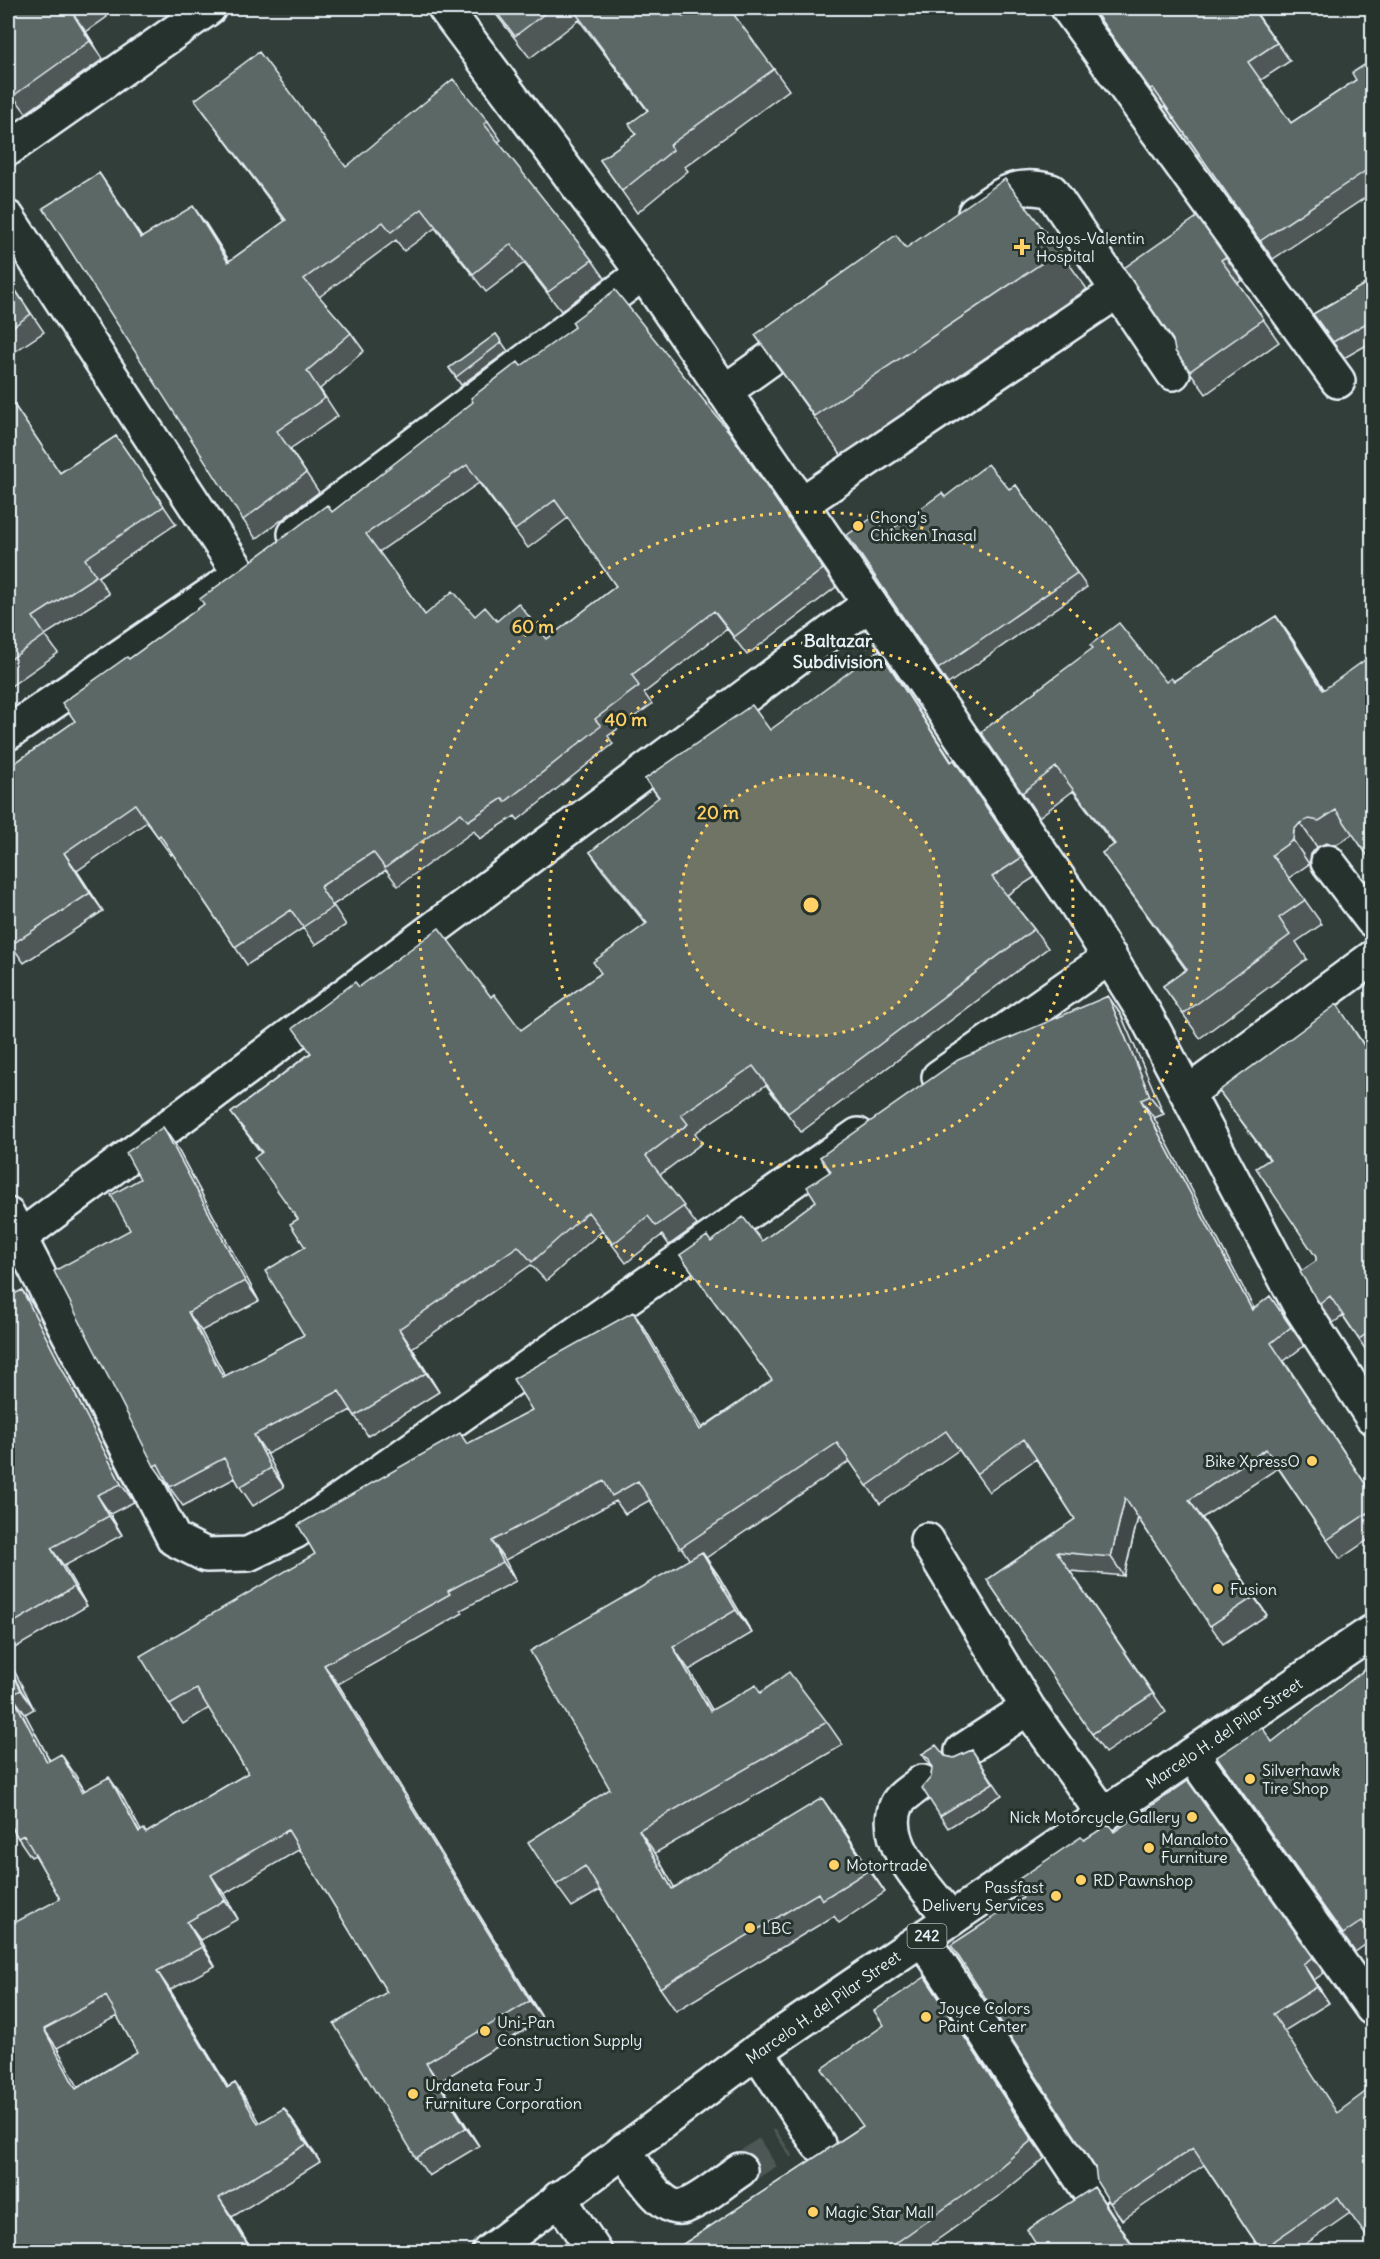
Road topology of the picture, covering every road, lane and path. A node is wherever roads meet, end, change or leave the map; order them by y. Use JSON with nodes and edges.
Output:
{"nodes":[{"id":1,"x":209,"y":8,"type":"edge"},
{"id":2,"x":445,"y":8,"type":"edge"},
{"id":3,"x":1068,"y":8,"type":"edge"},
{"id":4,"x":8,"y":149,"type":"edge"},
{"id":5,"x":8,"y":218,"type":"edge"},
{"id":6,"x":953,"y":229,"type":"edge"},
{"id":7,"x":643,"y":273,"type":"junction"},
{"id":8,"x":1118,"y":291,"type":"junction"},
{"id":9,"x":829,"y":317,"type":"edge"},
{"id":10,"x":1173,"y":373,"type":"edge"},
{"id":11,"x":1338,"y":381,"type":"dead end"},
{"id":12,"x":724,"y":392,"type":"junction"},
{"id":13,"x":801,"y":504,"type":"junction"},
{"id":14,"x":240,"y":574,"type":"junction"},
{"id":15,"x":869,"y":604,"type":"junction"},
{"id":16,"x":8,"y":734,"type":"edge"},
{"id":17,"x":1328,"y":862,"type":"dead end"},
{"id":18,"x":1372,"y":920,"type":"edge"},
{"id":19,"x":1110,"y":957,"type":"junction"},
{"id":20,"x":1372,"y":958,"type":"edge"},
{"id":21,"x":1188,"y":1093,"type":"junction"},
{"id":22,"x":916,"y":1094,"type":"edge"},
{"id":23,"x":887,"y":1114,"type":"edge"},
{"id":24,"x":13,"y":1226,"type":"edge"},
{"id":25,"x":1372,"y":1417,"type":"edge"},
{"id":26,"x":927,"y":1540,"type":"dead end"},
{"id":27,"x":1372,"y":1632,"type":"edge"},
{"id":28,"x":1028,"y":1708,"type":"junction"},
{"id":29,"x":962,"y":1751,"type":"dead end"},
{"id":30,"x":1192,"y":1755,"type":"junction"},
{"id":31,"x":922,"y":1782,"type":"dead end"},
{"id":32,"x":1104,"y":1815,"type":"junction"},
{"id":33,"x":951,"y":1919,"type":"junction"},
{"id":34,"x":923,"y":1939,"type":"junction"},
{"id":35,"x":1372,"y":2008,"type":"edge"},
{"id":36,"x":757,"y":2051,"type":"junction"},
{"id":37,"x":803,"y":2138,"type":"dead end"},
{"id":38,"x":624,"y":2150,"type":"junction"},
{"id":39,"x":740,"y":2170,"type":"tunnel mouth"},
{"id":40,"x":1091,"y":2194,"type":"edge"},
{"id":41,"x":559,"y":2198,"type":"junction"},
{"id":42,"x":490,"y":2251,"type":"edge"},
{"id":43,"x":595,"y":2252,"type":"edge"}],
"edges":[{"from":1,"to":4,"type":"street"},
{"from":2,"to":7,"type":"street"},
{"from":3,"to":11,"type":"street"},
{"from":5,"to":14,"type":"street"},
{"from":6,"to":8,"type":"street"},
{"from":7,"to":12,"type":"street"},
{"from":7,"to":14,"type":"street"},
{"from":8,"to":10,"type":"street"},
{"from":8,"to":13,"type":"street"},
{"from":9,"to":12,"type":"street"},
{"from":12,"to":13,"type":"street"},
{"from":13,"to":15,"type":"street"},
{"from":14,"to":16,"type":"street"},
{"from":15,"to":19,"type":"street"},
{"from":15,"to":24,"type":"street"},
{"from":17,"to":18,"type":"street"},
{"from":19,"to":21,"type":"street"},
{"from":19,"to":22,"type":"street"},
{"from":20,"to":21,"type":"street"},
{"from":21,"to":25,"type":"street"},
{"from":23,"to":24,"type":"street"},
{"from":26,"to":28,"type":"street"},
{"from":27,"to":30,"type":"street","name":"Marcelo H. del Pilar Street","number":"242"},
{"from":28,"to":29,"type":"street"},
{"from":28,"to":32,"type":"street"},
{"from":30,"to":32,"type":"street","name":"Marcelo H. del Pilar Street","number":"242"},
{"from":30,"to":35,"type":"street"},
{"from":31,"to":33,"type":"street"},
{"from":32,"to":33,"type":"street","name":"Marcelo H. del Pilar Street","number":"242"},
{"from":33,"to":34,"type":"street","name":"Marcelo H. del Pilar Street","number":"242"},
{"from":34,"to":36,"type":"street","name":"Marcelo H. del Pilar Street","number":"242"},
{"from":34,"to":40,"type":"street"},
{"from":36,"to":37,"type":"street"},
{"from":36,"to":38,"type":"street","name":"Marcelo H. del Pilar Street","number":"242"},
{"from":38,"to":39,"type":"street"},
{"from":38,"to":41,"type":"street","name":"Marcelo H. del Pilar Street","number":"242"},
{"from":41,"to":42,"type":"street","name":"Marcelo H. del Pilar Street","number":"242"},
{"from":41,"to":43,"type":"street"}]}
